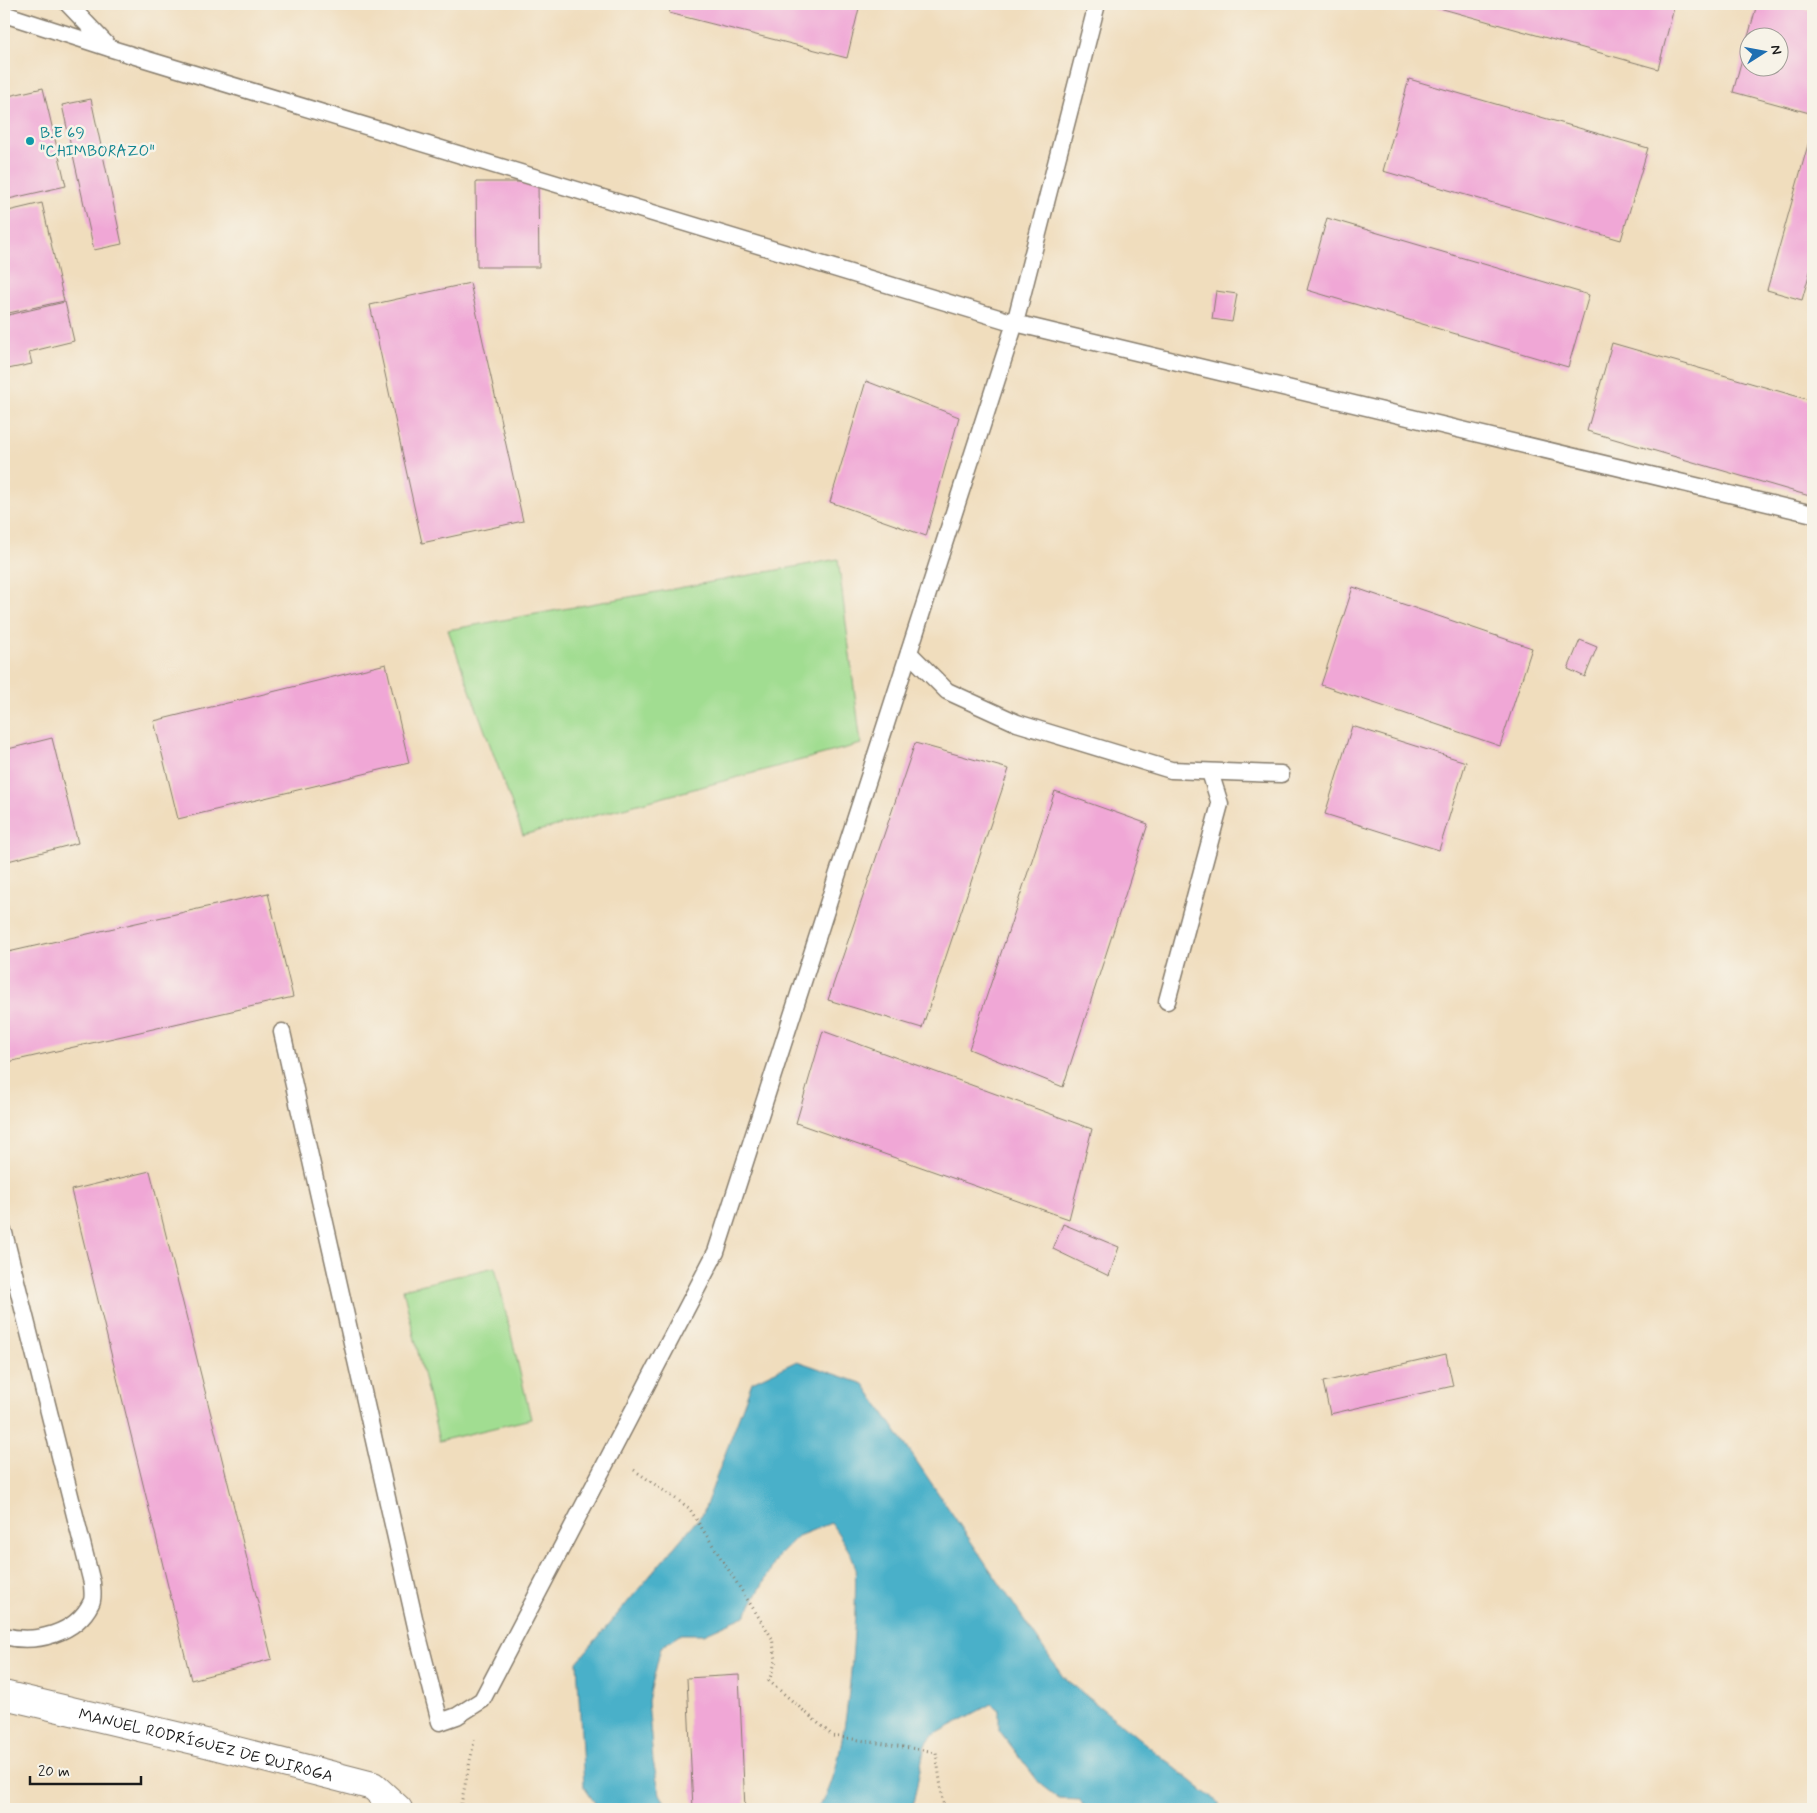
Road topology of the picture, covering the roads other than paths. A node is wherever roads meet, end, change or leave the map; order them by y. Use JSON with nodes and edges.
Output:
{"nodes":[{"id":1,"x":68,"y":4,"type":"edge"},
{"id":2,"x":1097,"y":4,"type":"edge"},
{"id":3,"x":4,"y":14,"type":"edge"},
{"id":4,"x":112,"y":49,"type":"junction"},
{"id":5,"x":1015,"y":323,"type":"junction"},
{"id":6,"x":1813,"y":514,"type":"edge"},
{"id":7,"x":909,"y":654,"type":"junction"},
{"id":8,"x":1210,"y":772,"type":"junction"},
{"id":9,"x":1281,"y":774,"type":"dead end"},
{"id":10,"x":1167,"y":1001,"type":"dead end"},
{"id":11,"x":282,"y":1032,"type":"dead end"},
{"id":12,"x":4,"y":1233,"type":"edge"},
{"id":13,"x":4,"y":1636,"type":"edge"},
{"id":14,"x":4,"y":1695,"type":"edge"},
{"id":15,"x":398,"y":1809,"type":"edge"}],
"edges":[{"from":1,"to":4,"type":"lane"},
{"from":2,"to":5,"type":"lane"},
{"from":3,"to":4,"type":"lane"},
{"from":4,"to":5,"type":"lane"},
{"from":5,"to":6,"type":"lane"},
{"from":5,"to":7,"type":"lane"},
{"from":7,"to":8,"type":"lane"},
{"from":7,"to":11,"type":"lane"},
{"from":8,"to":9,"type":"lane"},
{"from":8,"to":10,"type":"lane"},
{"from":12,"to":13,"type":"lane"},
{"from":14,"to":15,"type":"street","name":"MANUEL RODRÍGUEZ DE QUIROGA"}]}
